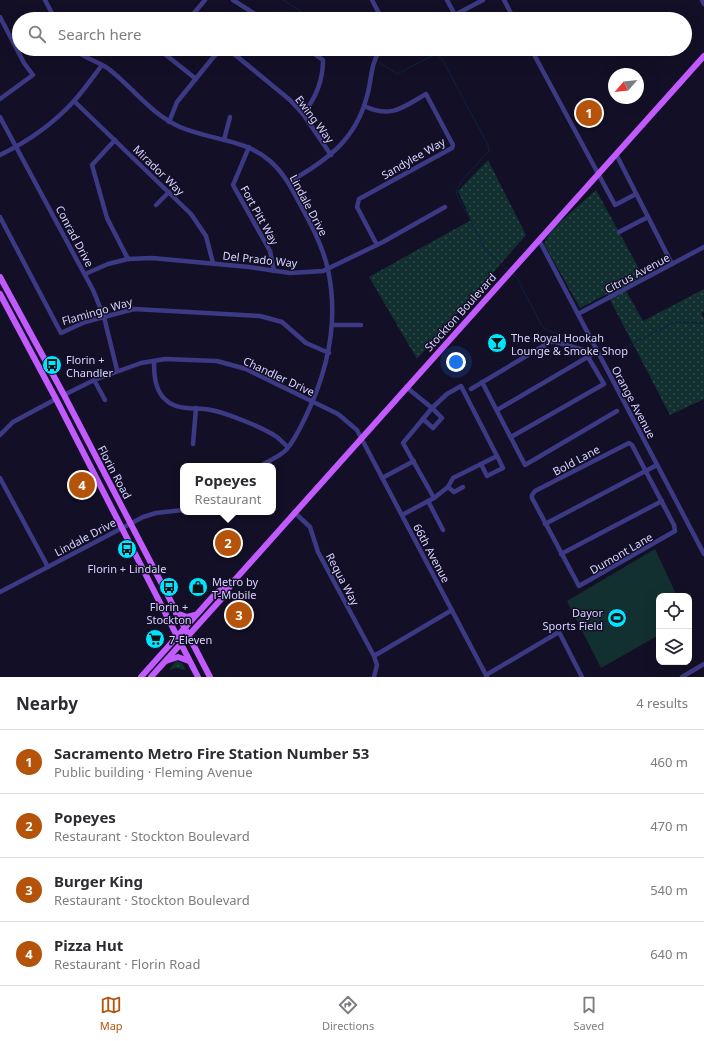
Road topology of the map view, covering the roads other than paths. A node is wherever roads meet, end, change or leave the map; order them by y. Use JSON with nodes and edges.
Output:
{"nodes":[{"id":1,"x":45,"y":0,"type":"edge"},
{"id":2,"x":205,"y":0,"type":"edge"},
{"id":3,"x":233,"y":0,"type":"edge"},
{"id":4,"x":372,"y":0,"type":"edge"},
{"id":5,"x":447,"y":0,"type":"edge"},
{"id":6,"x":483,"y":0,"type":"edge"},
{"id":7,"x":504,"y":0,"type":"edge"},
{"id":8,"x":702,"y":0,"type":"edge"},
{"id":9,"x":704,"y":4,"type":"edge"},
{"id":10,"x":51,"y":12,"type":"edge"},
{"id":11,"x":195,"y":12,"type":"edge"},
{"id":12,"x":252,"y":12,"type":"edge"},
{"id":13,"x":378,"y":12,"type":"edge"},
{"id":14,"x":453,"y":12,"type":"edge"},
{"id":15,"x":461,"y":12,"type":"edge"},
{"id":16,"x":510,"y":12,"type":"edge"},
{"id":17,"x":0,"y":17,"type":"edge"},
{"id":18,"x":12,"y":40,"type":"edge"},
{"id":19,"x":20,"y":56,"type":"edge"},
{"id":20,"x":84,"y":56,"type":"edge"},
{"id":21,"x":167,"y":56,"type":"edge"},
{"id":22,"x":214,"y":56,"type":"edge"},
{"id":23,"x":237,"y":56,"type":"edge"},
{"id":24,"x":317,"y":56,"type":"edge"},
{"id":25,"x":377,"y":56,"type":"edge"},
{"id":26,"x":535,"y":56,"type":"edge"},
{"id":27,"x":704,"y":56,"type":"edge"},
{"id":28,"x":102,"y":65,"type":"junction"},
{"id":29,"x":196,"y":79,"type":"junction"},
{"id":30,"x":0,"y":99,"type":"edge"},
{"id":31,"x":74,"y":101,"type":"junction"},
{"id":32,"x":364,"y":106,"type":"junction"},
{"id":33,"x":303,"y":114,"type":"junction"},
{"id":34,"x":0,"y":117,"type":"edge"},
{"id":35,"x":230,"y":117,"type":"dead end"},
{"id":36,"x":169,"y":122,"type":"junction"},
{"id":37,"x":115,"y":140,"type":"junction"},
{"id":38,"x":224,"y":140,"type":"junction"},
{"id":39,"x":16,"y":147,"type":"junction"},
{"id":40,"x":249,"y":147,"type":"junction"},
{"id":41,"x":616,"y":154,"type":"junction"},
{"id":42,"x":0,"y":155,"type":"edge"},
{"id":43,"x":331,"y":155,"type":"junction"},
{"id":44,"x":598,"y":174,"type":"junction"},
{"id":45,"x":289,"y":182,"type":"junction"},
{"id":46,"x":169,"y":192,"type":"junction"},
{"id":47,"x":636,"y":194,"type":"junction"},
{"id":48,"x":156,"y":205,"type":"dead end"},
{"id":49,"x":445,"y":207,"type":"dead end"},
{"id":50,"x":0,"y":217,"type":"edge"},
{"id":51,"x":648,"y":217,"type":"junction"},
{"id":52,"x":619,"y":232,"type":"dead end"},
{"id":53,"x":539,"y":240,"type":"junction"},
{"id":54,"x":377,"y":245,"type":"junction"},
{"id":55,"x":704,"y":247,"type":"edge"},
{"id":56,"x":128,"y":259,"type":"junction"},
{"id":57,"x":213,"y":263,"type":"junction"},
{"id":58,"x":672,"y":264,"type":"junction"},
{"id":59,"x":328,"y":270,"type":"junction"},
{"id":60,"x":274,"y":271,"type":"junction"},
{"id":61,"x":85,"y":274,"type":"junction"},
{"id":62,"x":0,"y":276,"type":"edge"},
{"id":63,"x":0,"y":294,"type":"edge"},
{"id":64,"x":578,"y":314,"type":"junction"},
{"id":65,"x":104,"y":317,"type":"junction"},
{"id":66,"x":332,"y":325,"type":"junction"},
{"id":67,"x":361,"y":325,"type":"dead end"},
{"id":68,"x":595,"y":350,"type":"junction"},
{"id":69,"x":329,"y":353,"type":"junction"},
{"id":70,"x":588,"y":357,"type":"junction"},
{"id":71,"x":154,"y":362,"type":"junction"},
{"id":72,"x":117,"y":370,"type":"junction"},
{"id":73,"x":94,"y":380,"type":"junction"},
{"id":74,"x":482,"y":382,"type":"junction"},
{"id":75,"x":406,"y":387,"type":"junction"},
{"id":76,"x":51,"y":389,"type":"junction"},
{"id":77,"x":471,"y":389,"type":"dead end"},
{"id":78,"x":64,"y":395,"type":"junction"},
{"id":79,"x":56,"y":399,"type":"junction"},
{"id":80,"x":105,"y":400,"type":"dead end"},
{"id":81,"x":313,"y":401,"type":"junction"},
{"id":82,"x":68,"y":405,"type":"junction"},
{"id":83,"x":196,"y":408,"type":"junction"},
{"id":84,"x":432,"y":408,"type":"junction"},
{"id":85,"x":497,"y":410,"type":"junction"},
{"id":86,"x":617,"y":411,"type":"dead end"},
{"id":87,"x":423,"y":419,"type":"junction"},
{"id":88,"x":0,"y":434,"type":"edge"},
{"id":89,"x":511,"y":437,"type":"junction"},
{"id":90,"x":361,"y":438,"type":"junction"},
{"id":91,"x":193,"y":444,"type":"dead end"},
{"id":92,"x":288,"y":447,"type":"junction"},
{"id":93,"x":497,"y":456,"type":"junction"},
{"id":94,"x":414,"y":461,"type":"junction"},
{"id":95,"x":264,"y":463,"type":"edge"},
{"id":96,"x":482,"y":464,"type":"junction"},
{"id":97,"x":657,"y":466,"type":"junction"},
{"id":98,"x":646,"y":471,"type":"junction"},
{"id":99,"x":0,"y":478,"type":"edge"},
{"id":100,"x":382,"y":478,"type":"junction"},
{"id":101,"x":448,"y":487,"type":"junction"},
{"id":102,"x":462,"y":487,"type":"dead end"},
{"id":103,"x":434,"y":498,"type":"junction"},
{"id":104,"x":428,"y":501,"type":"junction"},
{"id":105,"x":662,"y":501,"type":"junction"},
{"id":106,"x":180,"y":510,"type":"edge"},
{"id":107,"x":294,"y":512,"type":"junction"},
{"id":108,"x":402,"y":515,"type":"junction"},
{"id":109,"x":130,"y":523,"type":"junction"},
{"id":110,"x":546,"y":524,"type":"junction"},
{"id":111,"x":122,"y":527,"type":"junction"},
{"id":112,"x":443,"y":530,"type":"dead end"},
{"id":113,"x":561,"y":554,"type":"junction"},
{"id":114,"x":704,"y":554,"type":"edge"},
{"id":115,"x":48,"y":567,"type":"junction"},
{"id":116,"x":232,"y":582,"type":"junction"},
{"id":117,"x":0,"y":592,"type":"edge"},
{"id":118,"x":452,"y":610,"type":"junction"},
{"id":119,"x":176,"y":613,"type":"junction"},
{"id":120,"x":197,"y":614,"type":"junction"},
{"id":121,"x":184,"y":629,"type":"junction"},
{"id":122,"x":177,"y":637,"type":"junction"},
{"id":123,"x":189,"y":637,"type":"junction"},
{"id":124,"x":180,"y":643,"type":"junction"},
{"id":125,"x":374,"y":656,"type":"junction"},
{"id":126,"x":189,"y":661,"type":"junction"},
{"id":127,"x":164,"y":662,"type":"junction"},
{"id":128,"x":704,"y":664,"type":"edge"},
{"id":129,"x":486,"y":676,"type":"edge"},
{"id":130,"x":141,"y":677,"type":"edge"},
{"id":131,"x":151,"y":677,"type":"edge"},
{"id":132,"x":198,"y":677,"type":"edge"},
{"id":133,"x":210,"y":677,"type":"edge"},
{"id":134,"x":374,"y":677,"type":"edge"},
{"id":135,"x":582,"y":677,"type":"edge"},
{"id":136,"x":682,"y":677,"type":"edge"}],
"edges":[{"from":1,"to":10,"type":"street"},
{"from":2,"to":11,"type":"street"},
{"from":3,"to":12,"type":"street"},
{"from":4,"to":13,"type":"street"},
{"from":5,"to":14,"type":"street"},
{"from":6,"to":15,"type":"street"},
{"from":7,"to":16,"type":"street"},
{"from":8,"to":9,"type":"street"},
{"from":17,"to":18,"type":"street"},
{"from":19,"to":30,"type":"street"},
{"from":20,"to":28,"type":"street","name":"Lindale Drive"},
{"from":21,"to":29,"type":"street"},
{"from":22,"to":29,"type":"street"},
{"from":23,"to":33,"type":"street","name":"Ewing Way"},
{"from":24,"to":33,"type":"street"},
{"from":25,"to":32,"type":"street"},
{"from":26,"to":44,"type":"street"},
{"from":27,"to":41,"type":"main road","name":"Stockton Boulevard"},
{"from":28,"to":31,"type":"street"},
{"from":28,"to":36,"type":"street","name":"Lindale Drive"},
{"from":29,"to":36,"type":"street"},
{"from":31,"to":37,"type":"street","name":"Mirador Way"},
{"from":31,"to":39,"type":"street"},
{"from":32,"to":43,"type":"street"},
{"from":32,"to":54,"type":"street","name":"Sandylee Way"},
{"from":33,"to":43,"type":"street","name":"Ewing Way"},
{"from":34,"to":39,"type":"street","name":"Conrad Drive"},
{"from":35,"to":38,"type":"street"},
{"from":36,"to":38,"type":"street","name":"Lindale Drive"},
{"from":37,"to":46,"type":"street","name":"Mirador Way"},
{"from":37,"to":56,"type":"street"},
{"from":38,"to":40,"type":"street","name":"Lindale Drive"},
{"from":39,"to":42,"type":"street"},
{"from":39,"to":61,"type":"street","name":"Conrad Drive"},
{"from":40,"to":45,"type":"street","name":"Lindale Drive"},
{"from":40,"to":60,"type":"street","name":"Fort Pitt Way"},
{"from":41,"to":44,"type":"main road","name":"Stockton Boulevard"},
{"from":41,"to":47,"type":"street"},
{"from":43,"to":45,"type":"street"},
{"from":44,"to":47,"type":"street"},
{"from":44,"to":53,"type":"main road","name":"Stockton Boulevard"},
{"from":45,"to":59,"type":"street","name":"Lindale Drive"},
{"from":46,"to":48,"type":"street"},
{"from":46,"to":57,"type":"street","name":"Mirador Way"},
{"from":47,"to":51,"type":"street"},
{"from":49,"to":54,"type":"street","name":"Del Prado Way"},
{"from":50,"to":65,"type":"street","name":"Flamingo Way"},
{"from":51,"to":52,"type":"street"},
{"from":51,"to":58,"type":"street"},
{"from":53,"to":64,"type":"street","name":"Orange Avenue"},
{"from":53,"to":75,"type":"main road","name":"Stockton Boulevard"},
{"from":54,"to":59,"type":"street","name":"Del Prado Way"},
{"from":55,"to":58,"type":"street","name":"Citrus Avenue"},
{"from":56,"to":57,"type":"street","name":"Del Prado Way"},
{"from":56,"to":61,"type":"street","name":"Del Prado Way"},
{"from":57,"to":60,"type":"street","name":"Del Prado Way"},
{"from":58,"to":64,"type":"street","name":"Citrus Avenue"},
{"from":59,"to":60,"type":"street","name":"Del Prado Way"},
{"from":59,"to":66,"type":"street","name":"Lindale Drive"},
{"from":61,"to":65,"type":"street","name":"Conrad Drive"},
{"from":62,"to":78,"type":"main road","name":"Florin Road"},
{"from":63,"to":76,"type":"main road","name":"Florin Road"},
{"from":64,"to":68,"type":"street","name":"Orange Avenue"},
{"from":65,"to":69,"type":"street","name":"Flamingo Way"},
{"from":65,"to":72,"type":"street","name":"Conrad Drive"},
{"from":66,"to":67,"type":"street"},
{"from":66,"to":69,"type":"street","name":"Lindale Drive"},
{"from":68,"to":70,"type":"street"},
{"from":68,"to":74,"type":"street"},
{"from":68,"to":97,"type":"street","name":"Orange Avenue"},
{"from":69,"to":81,"type":"street","name":"Lindale Drive"},
{"from":70,"to":85,"type":"street"},
{"from":70,"to":89,"type":"street"},
{"from":71,"to":72,"type":"street","name":"Chandler Drive"},
{"from":71,"to":81,"type":"street","name":"Chandler Drive"},
{"from":71,"to":83,"type":"street"},
{"from":72,"to":73,"type":"street","name":"Chandler Drive"},
{"from":73,"to":78,"type":"street","name":"Chandler Drive"},
{"from":73,"to":80,"type":"street"},
{"from":74,"to":77,"type":"street"},
{"from":74,"to":85,"type":"street"},
{"from":75,"to":84,"type":"street"},
{"from":75,"to":90,"type":"main road","name":"Stockton Boulevard"},
{"from":76,"to":78,"type":"main road"},
{"from":76,"to":79,"type":"main road","name":"Florin Road"},
{"from":78,"to":82,"type":"main road","name":"Florin Road"},
{"from":79,"to":82,"type":"main road"},
{"from":79,"to":88,"type":"street"},
{"from":79,"to":111,"type":"main road","name":"Florin Road"},
{"from":81,"to":90,"type":"street","name":"Chandler Drive"},
{"from":81,"to":92,"type":"street","name":"Lindale Drive"},
{"from":82,"to":109,"type":"main road","name":"Florin Road"},
{"from":83,"to":91,"type":"street"},
{"from":83,"to":92,"type":"street"},
{"from":84,"to":87,"type":"street"},
{"from":84,"to":87,"type":"street"},
{"from":84,"to":93,"type":"street"},
{"from":85,"to":89,"type":"street"},
{"from":86,"to":89,"type":"street"},
{"from":87,"to":94,"type":"street"},
{"from":90,"to":100,"type":"street","name":"66th Avenue"},
{"from":90,"to":107,"type":"main road","name":"Stockton Boulevard"},
{"from":92,"to":95,"type":"street","name":"Lindale Drive"},
{"from":93,"to":96,"type":"street"},
{"from":93,"to":96,"type":"street"},
{"from":94,"to":100,"type":"street"},
{"from":94,"to":103,"type":"street"},
{"from":96,"to":101,"type":"street"},
{"from":97,"to":98,"type":"street"},
{"from":97,"to":114,"type":"street","name":"Orange Avenue"},
{"from":98,"to":105,"type":"street","name":"Dumont Lane"},
{"from":98,"to":110,"type":"street"},
{"from":98,"to":110,"type":"street","name":"Bold Lane"},
{"from":99,"to":115,"type":"street"},
{"from":100,"to":108,"type":"street","name":"66th Avenue"},
{"from":101,"to":102,"type":"street"},
{"from":101,"to":103,"type":"street"},
{"from":103,"to":104,"type":"street"},
{"from":104,"to":108,"type":"street"},
{"from":104,"to":112,"type":"street"},
{"from":105,"to":113,"type":"street"},
{"from":105,"to":113,"type":"street","name":"Dumont Lane"},
{"from":106,"to":109,"type":"street","name":"Lindale Drive"},
{"from":107,"to":116,"type":"main road","name":"Stockton Boulevard"},
{"from":107,"to":125,"type":"street","name":"Requa Way"},
{"from":108,"to":118,"type":"street","name":"66th Avenue"},
{"from":109,"to":111,"type":"street","name":"Lindale Drive"},
{"from":109,"to":119,"type":"main road","name":"Florin Road"},
{"from":110,"to":113,"type":"street","name":"Dumont Lane"},
{"from":111,"to":115,"type":"street","name":"Lindale Drive"},
{"from":111,"to":122,"type":"main road","name":"Florin Road"},
{"from":115,"to":117,"type":"street","name":"Lindale Drive"},
{"from":116,"to":120,"type":"main road","name":"Stockton Boulevard"},
{"from":116,"to":123,"type":"main road","name":"Stockton Boulevard"},
{"from":118,"to":125,"type":"street"},
{"from":118,"to":129,"type":"street","name":"66th Avenue"},
{"from":119,"to":120,"type":"main road"},
{"from":119,"to":121,"type":"main road","name":"Florin Road"},
{"from":120,"to":121,"type":"main road","name":"Stockton Boulevard"},
{"from":121,"to":122,"type":"main road","name":"Stockton Boulevard"},
{"from":121,"to":123,"type":"main road","name":"Florin Road"},
{"from":122,"to":124,"type":"main road","name":"Florin Road"},
{"from":122,"to":130,"type":"main road","name":"Stockton Boulevard"},
{"from":123,"to":124,"type":"main road","name":"Stockton Boulevard"},
{"from":123,"to":133,"type":"main road","name":"Florin Road"},
{"from":124,"to":126,"type":"main road","name":"Florin Road"},
{"from":124,"to":127,"type":"main road","name":"Stockton Boulevard"},
{"from":125,"to":134,"type":"street"},
{"from":126,"to":127,"type":"main road"},
{"from":126,"to":132,"type":"main road","name":"Florin Road"},
{"from":127,"to":131,"type":"main road","name":"Stockton Boulevard"},
{"from":128,"to":136,"type":"street"},
{"from":129,"to":135,"type":"street"}]}
